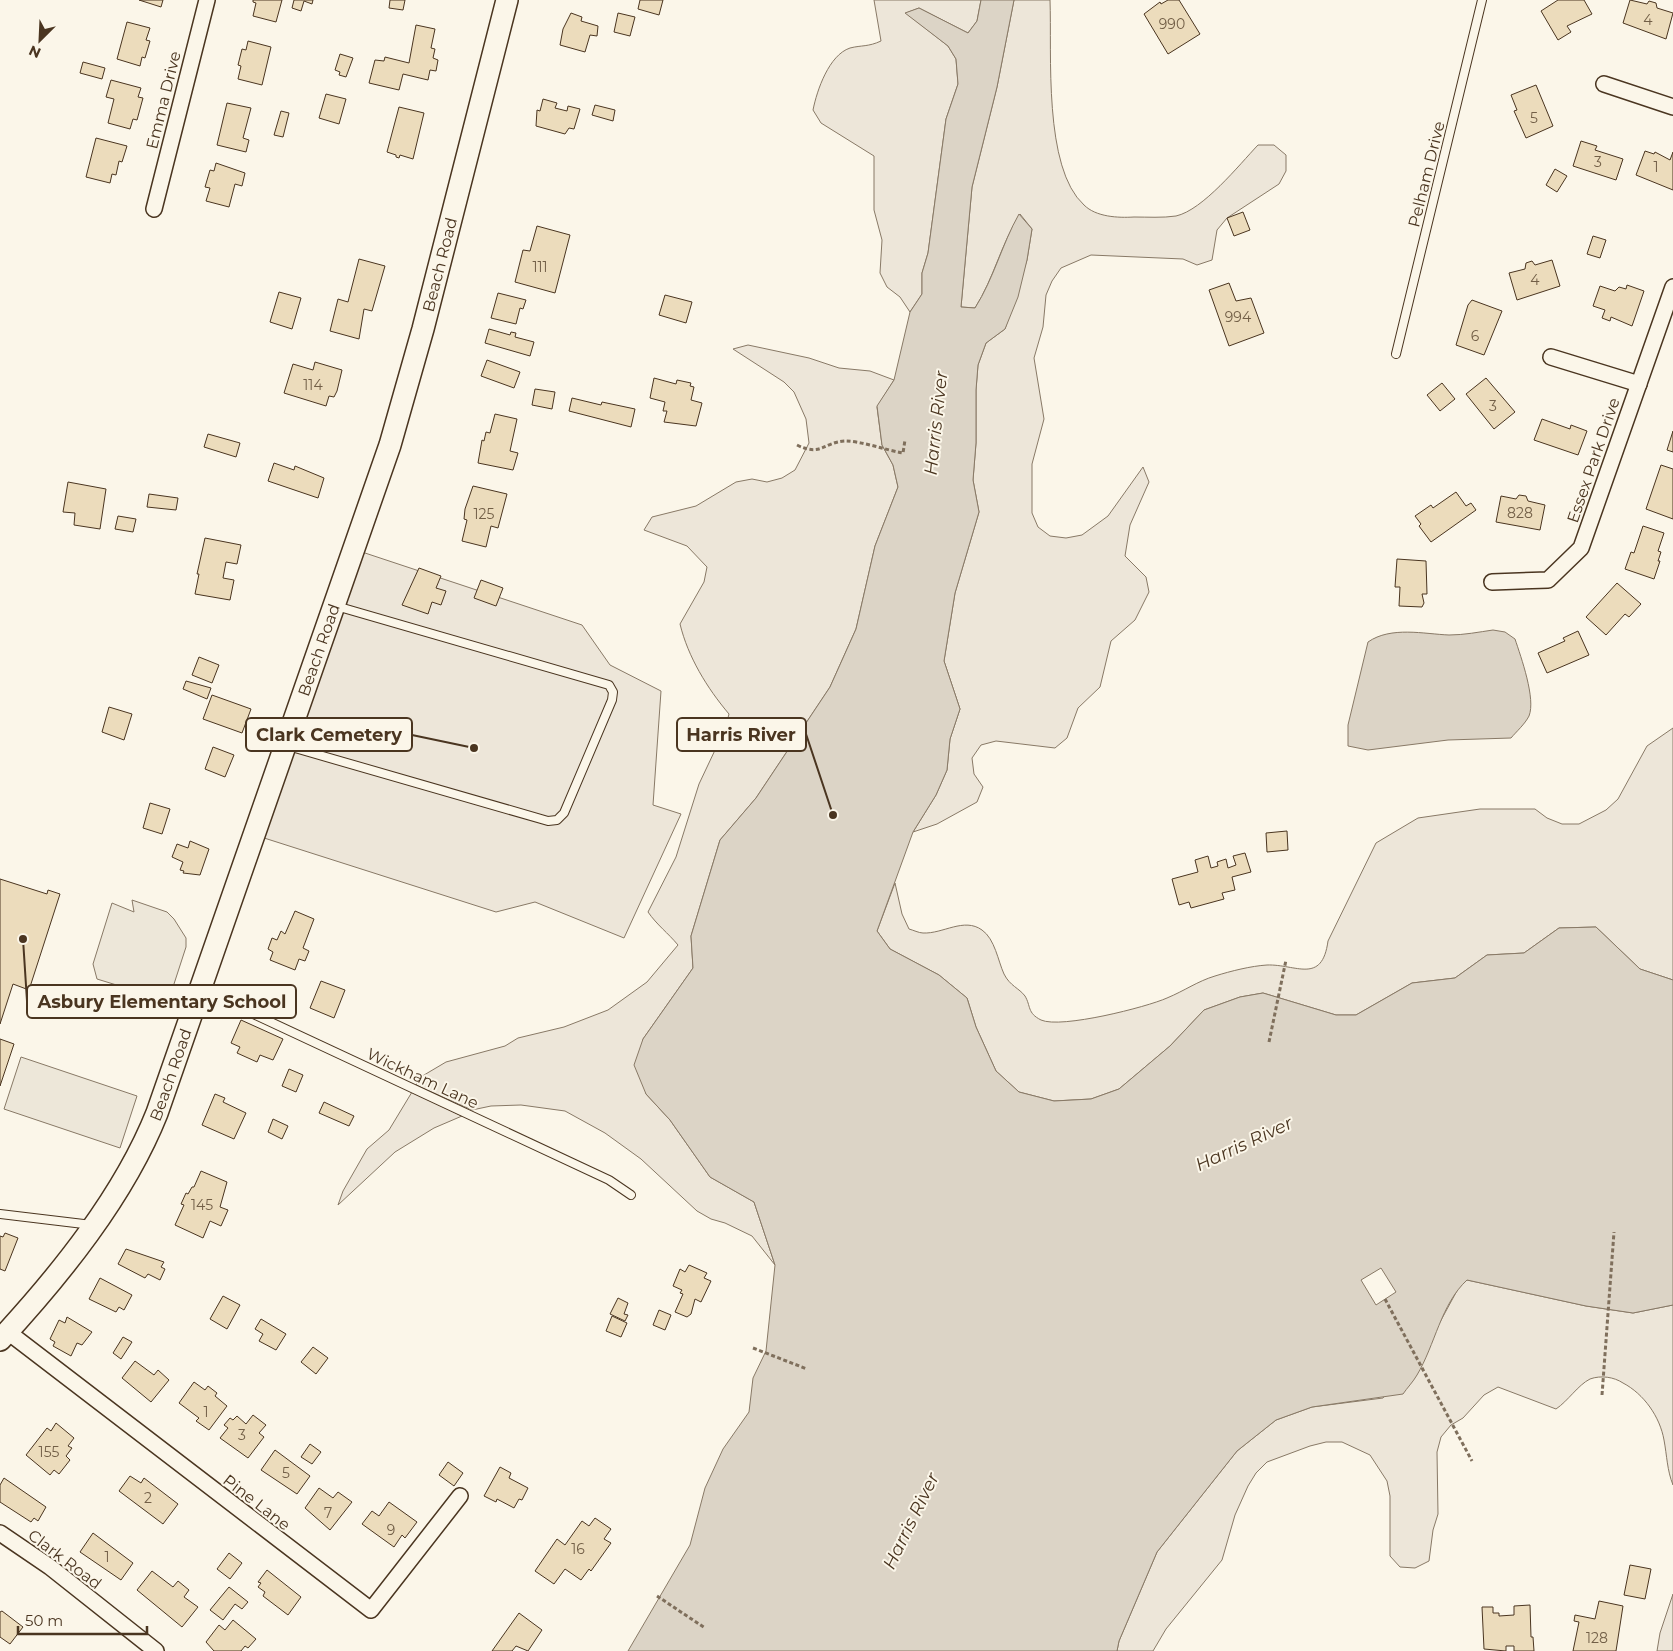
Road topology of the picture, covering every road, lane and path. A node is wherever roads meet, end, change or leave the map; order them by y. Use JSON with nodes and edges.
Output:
{"nodes":[{"id":1,"x":207,"y":0,"type":"edge"},
{"id":2,"x":507,"y":0,"type":"edge"},
{"id":3,"x":1482,"y":0,"type":"edge"},
{"id":4,"x":1604,"y":84,"type":"dead end"},
{"id":5,"x":1673,"y":107,"type":"edge"},
{"id":6,"x":154,"y":209,"type":"dead end"},
{"id":7,"x":1673,"y":287,"type":"edge"},
{"id":8,"x":1396,"y":354,"type":"dead end"},
{"id":9,"x":1551,"y":357,"type":"dead end"},
{"id":10,"x":1639,"y":384,"type":"junction"},
{"id":11,"x":905,"y":440,"type":"dead end"},
{"id":12,"x":797,"y":445,"type":"dead end"},
{"id":13,"x":1492,"y":582,"type":"dead end"},
{"id":14,"x":334,"y":605,"type":"junction"},
{"id":15,"x":286,"y":745,"type":"junction"},
{"id":16,"x":1286,"y":960,"type":"dead end"},
{"id":17,"x":201,"y":989,"type":"junction"},
{"id":18,"x":1268,"y":1042,"type":"dead end"},
{"id":19,"x":631,"y":1195,"type":"dead end"},
{"id":20,"x":0,"y":1214,"type":"edge"},
{"id":21,"x":94,"y":1225,"type":"junction"},
{"id":22,"x":1614,"y":1232,"type":"dead end"},
{"id":23,"x":1385,"y":1299,"type":"dead end"},
{"id":24,"x":4,"y":1336,"type":"edge"},
{"id":25,"x":753,"y":1348,"type":"dead end"},
{"id":26,"x":807,"y":1369,"type":"dead end"},
{"id":27,"x":1602,"y":1394,"type":"dead end"},
{"id":28,"x":1472,"y":1461,"type":"dead end"},
{"id":29,"x":460,"y":1496,"type":"dead end"},
{"id":30,"x":0,"y":1533,"type":"edge"},
{"id":31,"x":657,"y":1596,"type":"dead end"},
{"id":32,"x":705,"y":1628,"type":"dead end"},
{"id":33,"x":156,"y":1651,"type":"edge"}],
"edges":[{"from":1,"to":6,"type":"street","name":"Emma Drive"},
{"from":2,"to":14,"type":"street","name":"Beach Road"},
{"from":3,"to":8,"type":"lane","name":"Pelham Drive"},
{"from":4,"to":5,"type":"street"},
{"from":7,"to":10,"type":"street","name":"Essex Park Drive"},
{"from":9,"to":10,"type":"street"},
{"from":10,"to":13,"type":"street","name":"Essex Park Drive"},
{"from":11,"to":12,"type":"path"},
{"from":14,"to":15,"type":"street","name":"Beach Road"},
{"from":14,"to":15,"type":"lane"},
{"from":15,"to":17,"type":"street","name":"Beach Road"},
{"from":16,"to":18,"type":"path"},
{"from":17,"to":19,"type":"lane","name":"Wickham Lane"},
{"from":17,"to":21,"type":"street","name":"Beach Road"},
{"from":20,"to":21,"type":"lane"},
{"from":21,"to":24,"type":"street","name":"Beach Road"},
{"from":22,"to":27,"type":"path"},
{"from":23,"to":28,"type":"path"},
{"from":24,"to":29,"type":"street","name":"Pine Lane"},
{"from":25,"to":26,"type":"path"},
{"from":30,"to":33,"type":"street","name":"Clark Road"},
{"from":31,"to":32,"type":"path"}]}
